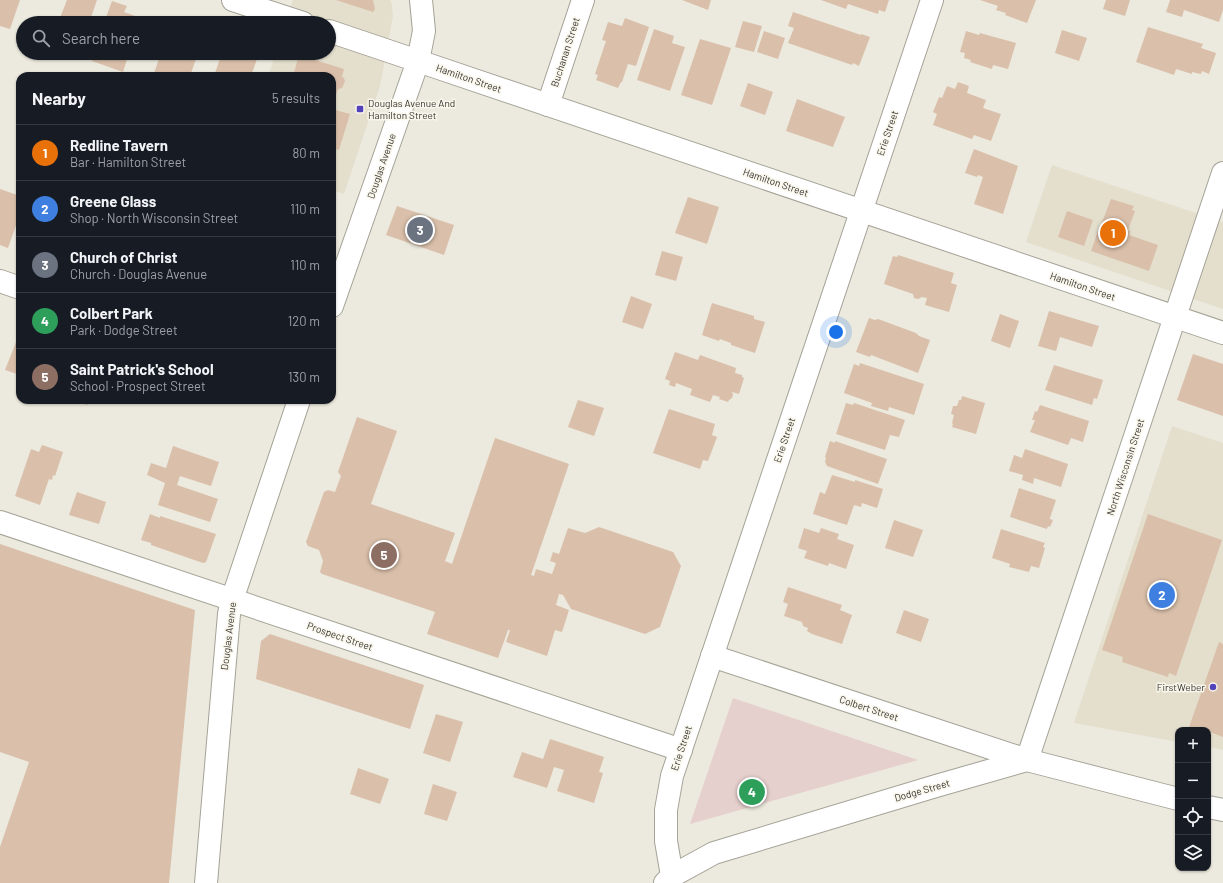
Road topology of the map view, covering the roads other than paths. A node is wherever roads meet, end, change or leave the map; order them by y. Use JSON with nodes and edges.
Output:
{"nodes":[{"id":1,"x":233,"y":0,"type":"edge"},
{"id":2,"x":421,"y":0,"type":"edge"},
{"id":3,"x":583,"y":0,"type":"edge"},
{"id":4,"x":932,"y":0,"type":"edge"},
{"id":5,"x":282,"y":16,"type":"edge"},
{"id":6,"x":336,"y":34,"type":"edge"},
{"id":7,"x":418,"y":61,"type":"junction"},
{"id":8,"x":548,"y":104,"type":"junction"},
{"id":9,"x":1223,"y":173,"type":"edge"},
{"id":10,"x":861,"y":211,"type":"junction"},
{"id":11,"x":0,"y":282,"type":"edge"},
{"id":12,"x":16,"y":287,"type":"edge"},
{"id":13,"x":336,"y":295,"type":"edge"},
{"id":14,"x":1175,"y":317,"type":"junction"},
{"id":15,"x":1223,"y":333,"type":"edge"},
{"id":16,"x":298,"y":404,"type":"edge"},
{"id":17,"x":0,"y":522,"type":"edge"},
{"id":18,"x":232,"y":600,"type":"junction"},
{"id":19,"x":712,"y":656,"type":"junction"},
{"id":20,"x":680,"y":750,"type":"junction"},
{"id":21,"x":1027,"y":760,"type":"junction"},
{"id":22,"x":1175,"y":798,"type":"edge"},
{"id":23,"x":1211,"y":808,"type":"edge"},
{"id":24,"x":1223,"y":810,"type":"edge"},
{"id":25,"x":669,"y":879,"type":"edge"},
{"id":26,"x":206,"y":883,"type":"edge"}],
"edges":[{"from":1,"to":5,"type":"street"},
{"from":2,"to":7,"type":"street","name":"Douglas Avenue"},
{"from":3,"to":8,"type":"street","name":"Buchanan Street"},
{"from":4,"to":10,"type":"street","name":"Erie Street"},
{"from":6,"to":7,"type":"street","name":"Hamilton Street"},
{"from":7,"to":8,"type":"street","name":"Hamilton Street"},
{"from":7,"to":13,"type":"street","name":"Douglas Avenue"},
{"from":8,"to":10,"type":"street","name":"Hamilton Street"},
{"from":9,"to":14,"type":"street","name":"North Wisconsin Street"},
{"from":10,"to":14,"type":"street","name":"Hamilton Street"},
{"from":10,"to":19,"type":"street","name":"Erie Street"},
{"from":11,"to":12,"type":"street"},
{"from":14,"to":15,"type":"street","name":"Hamilton Street"},
{"from":14,"to":21,"type":"street","name":"North Wisconsin Street"},
{"from":16,"to":18,"type":"street","name":"Douglas Avenue"},
{"from":17,"to":18,"type":"street","name":"Prospect Street"},
{"from":18,"to":20,"type":"street","name":"Prospect Street"},
{"from":18,"to":26,"type":"street","name":"Douglas Avenue"},
{"from":19,"to":20,"type":"street","name":"Erie Street"},
{"from":19,"to":21,"type":"street","name":"Colbert Street"},
{"from":20,"to":25,"type":"street","name":"Erie Street"},
{"from":21,"to":22,"type":"street"},
{"from":21,"to":25,"type":"street","name":"Dodge Street"},
{"from":23,"to":24,"type":"street"}]}
